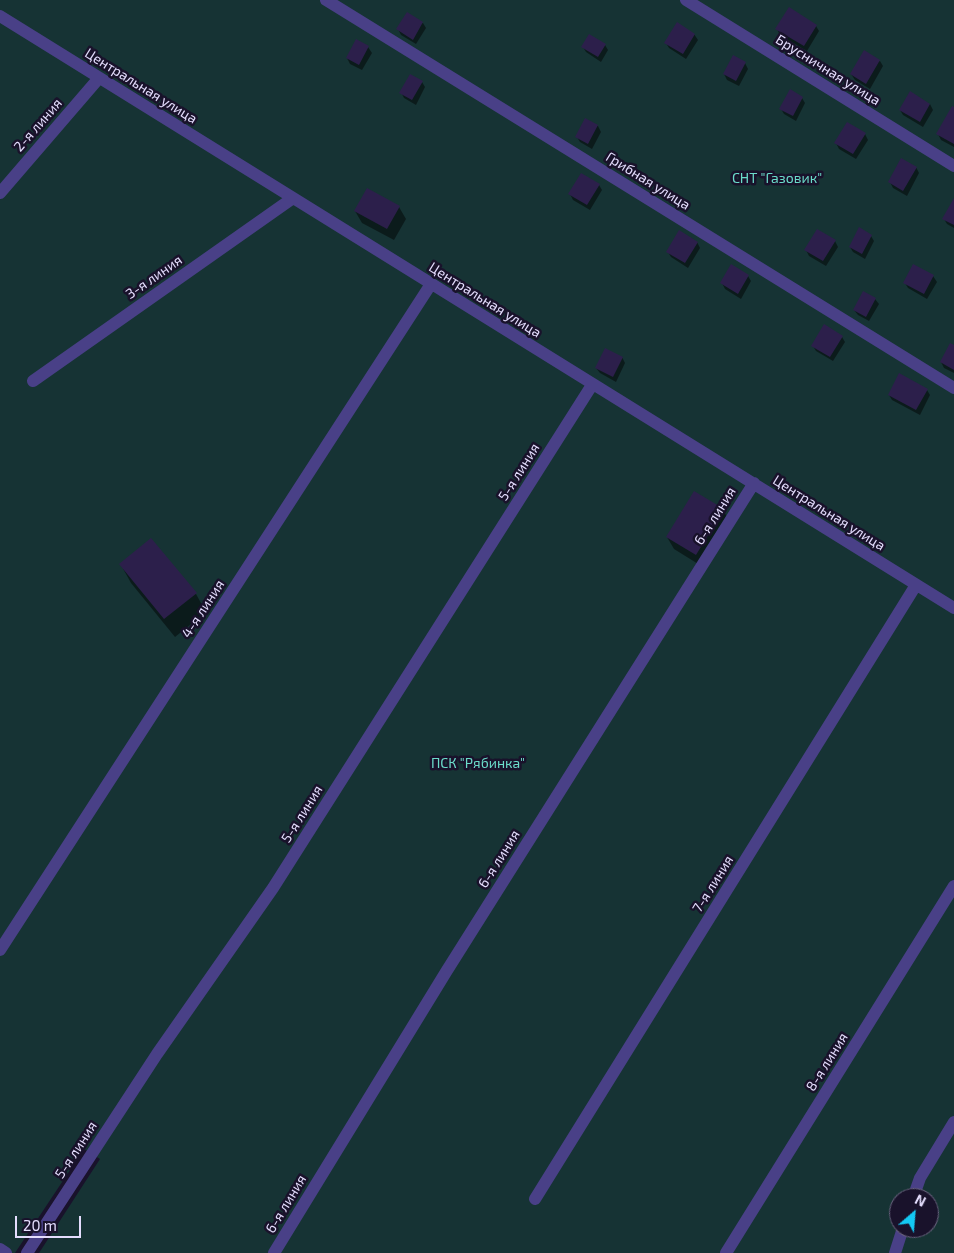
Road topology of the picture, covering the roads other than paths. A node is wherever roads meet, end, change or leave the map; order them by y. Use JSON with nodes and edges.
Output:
{"nodes":[{"id":1,"x":326,"y":0,"type":"edge"},
{"id":2,"x":686,"y":0,"type":"edge"},
{"id":3,"x":0,"y":16,"type":"edge"},
{"id":4,"x":99,"y":78,"type":"junction"},
{"id":5,"x":954,"y":166,"type":"edge"},
{"id":6,"x":0,"y":193,"type":"edge"},
{"id":7,"x":293,"y":198,"type":"junction"},
{"id":8,"x":431,"y":284,"type":"junction"},
{"id":9,"x":33,"y":381,"type":"dead end"},
{"id":10,"x":592,"y":385,"type":"junction"},
{"id":11,"x":954,"y":388,"type":"edge"},
{"id":12,"x":754,"y":483,"type":"junction"},
{"id":13,"x":916,"y":585,"type":"junction"},
{"id":14,"x":954,"y":608,"type":"edge"},
{"id":15,"x":954,"y":886,"type":"edge"},
{"id":16,"x":0,"y":950,"type":"edge"},
{"id":17,"x":954,"y":1122,"type":"edge"},
{"id":18,"x":916,"y":1188,"type":"edge"},
{"id":19,"x":535,"y":1199,"type":"dead end"},
{"id":20,"x":900,"y":1238,"type":"edge"},
{"id":21,"x":0,"y":1249,"type":"edge"},
{"id":22,"x":6,"y":1253,"type":"edge"},
{"id":23,"x":27,"y":1253,"type":"edge"},
{"id":24,"x":274,"y":1253,"type":"edge"},
{"id":25,"x":726,"y":1253,"type":"edge"},
{"id":26,"x":895,"y":1253,"type":"edge"}],
"edges":[{"from":1,"to":11,"type":"street","name":"Грибная улица"},
{"from":2,"to":5,"type":"street","name":"Брусничная улица"},
{"from":3,"to":4,"type":"street","name":"Центральная улица"},
{"from":4,"to":6,"type":"street","name":"2-я линия"},
{"from":4,"to":7,"type":"street","name":"Центральная улица"},
{"from":7,"to":8,"type":"street","name":"Центральная улица"},
{"from":7,"to":9,"type":"street","name":"3-я линия"},
{"from":8,"to":10,"type":"street","name":"Центральная улица"},
{"from":8,"to":16,"type":"street","name":"4-я линия"},
{"from":10,"to":12,"type":"street","name":"Центральная улица"},
{"from":10,"to":23,"type":"street","name":"5-я линия"},
{"from":12,"to":13,"type":"street","name":"Центральная улица"},
{"from":12,"to":24,"type":"street","name":"6-я линия"},
{"from":13,"to":14,"type":"street","name":"Центральная улица"},
{"from":13,"to":19,"type":"street","name":"7-я линия"},
{"from":15,"to":25,"type":"street","name":"8-я линия"},
{"from":17,"to":18,"type":"street"},
{"from":20,"to":26,"type":"street"},
{"from":21,"to":22,"type":"street"}]}
